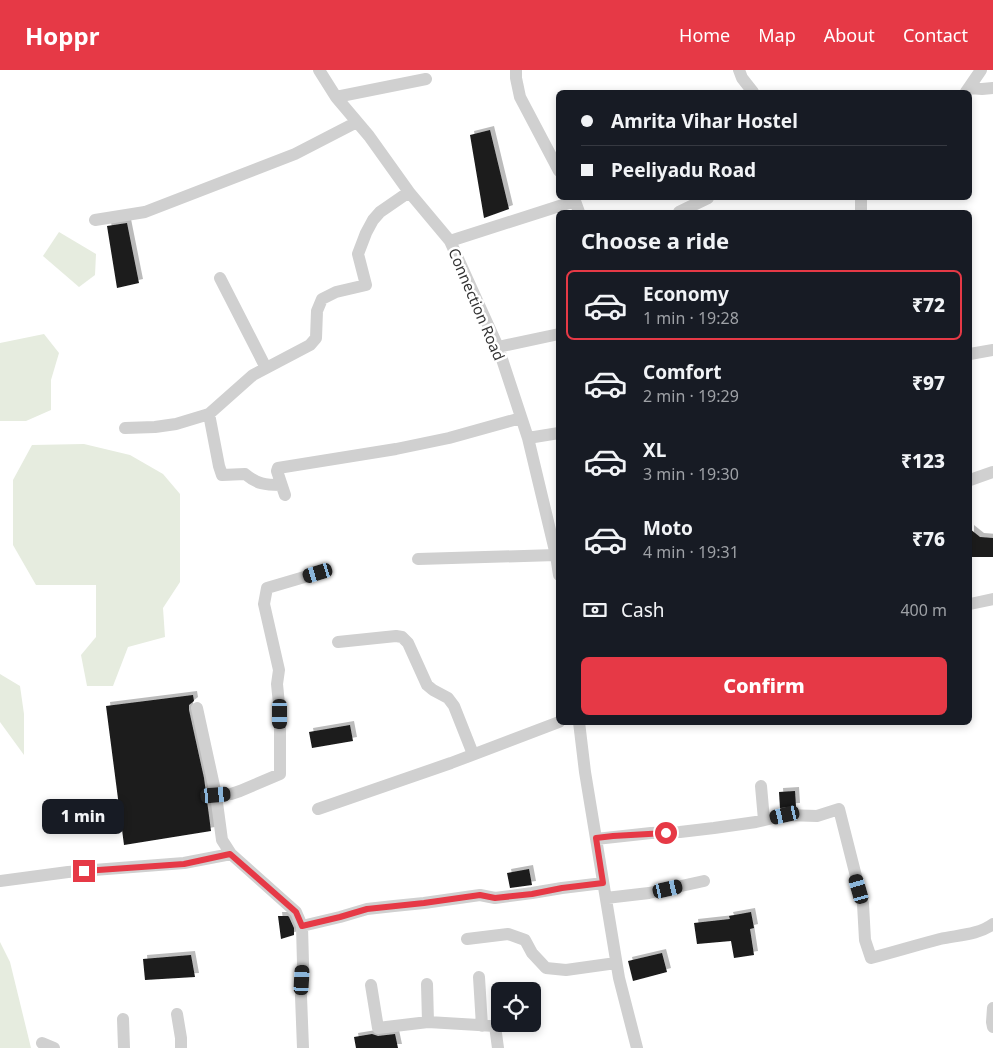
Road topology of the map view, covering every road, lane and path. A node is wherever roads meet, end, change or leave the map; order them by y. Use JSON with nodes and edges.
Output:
{"nodes":[{"id":1,"x":319,"y":70,"type":"edge"},
{"id":2,"x":516,"y":70,"type":"edge"},
{"id":3,"x":739,"y":70,"type":"edge"},
{"id":4,"x":980,"y":70,"type":"edge"},
{"id":5,"x":426,"y":79,"type":"dead end"},
{"id":6,"x":993,"y":88,"type":"edge"},
{"id":7,"x":751,"y":90,"type":"edge"},
{"id":8,"x":967,"y":90,"type":"edge"},
{"id":9,"x":336,"y":97,"type":"junction"},
{"id":10,"x":357,"y":122,"type":"junction"},
{"id":11,"x":556,"y":165,"type":"edge"},
{"id":12,"x":409,"y":192,"type":"junction"},
{"id":13,"x":704,"y":200,"type":"edge"},
{"id":14,"x":575,"y":204,"type":"edge"},
{"id":15,"x":683,"y":210,"type":"edge"},
{"id":16,"x":95,"y":220,"type":"dead end"},
{"id":17,"x":450,"y":241,"type":"junction"},
{"id":18,"x":220,"y":278,"type":"dead end"},
{"id":19,"x":556,"y":335,"type":"edge"},
{"id":20,"x":498,"y":347,"type":"junction"},
{"id":21,"x":993,"y":350,"type":"edge"},
{"id":22,"x":972,"y":354,"type":"edge"},
{"id":23,"x":266,"y":368,"type":"junction"},
{"id":24,"x":209,"y":414,"type":"junction"},
{"id":25,"x":521,"y":418,"type":"junction"},
{"id":26,"x":125,"y":428,"type":"dead end"},
{"id":27,"x":556,"y":433,"type":"edge"},
{"id":28,"x":528,"y":438,"type":"junction"},
{"id":29,"x":993,"y":472,"type":"edge"},
{"id":30,"x":972,"y":479,"type":"edge"},
{"id":31,"x":556,"y":555,"type":"joint"},
{"id":32,"x":418,"y":559,"type":"dead end"},
{"id":33,"x":318,"y":573,"type":"dead end"},
{"id":34,"x":993,"y":599,"type":"edge"},
{"id":35,"x":972,"y":604,"type":"edge"},
{"id":36,"x":338,"y":642,"type":"dead end"},
{"id":37,"x":197,"y":708,"type":"dead end"},
{"id":38,"x":556,"y":723,"type":"edge"},
{"id":39,"x":578,"y":725,"type":"edge"},
{"id":40,"x":473,"y":754,"type":"junction"},
{"id":41,"x":762,"y":786,"type":"dead end"},
{"id":42,"x":216,"y":795,"type":"junction"},
{"id":43,"x":318,"y":809,"type":"dead end"},
{"id":44,"x":764,"y":820,"type":"junction"},
{"id":45,"x":596,"y":838,"type":"junction"},
{"id":46,"x":230,"y":854,"type":"junction"},
{"id":47,"x":0,"y":881,"type":"edge"},
{"id":48,"x":704,"y":881,"type":"dead end"},
{"id":49,"x":603,"y":883,"type":"junction"},
{"id":50,"x":606,"y":898,"type":"junction"},
{"id":51,"x":302,"y":926,"type":"junction"},
{"id":52,"x":991,"y":930,"type":"edge"},
{"id":53,"x":467,"y":939,"type":"dead end"},
{"id":54,"x":616,"y":963,"type":"junction"},
{"id":55,"x":479,"y":977,"type":"dead end"},
{"id":56,"x":371,"y":984,"type":"dead end"},
{"id":57,"x":427,"y":984,"type":"dead end"},
{"id":58,"x":993,"y":1008,"type":"edge"},
{"id":59,"x":176,"y":1014,"type":"dead end"},
{"id":60,"x":123,"y":1019,"type":"dead end"},
{"id":61,"x":428,"y":1022,"type":"junction"},
{"id":62,"x":482,"y":1026,"type":"junction"},
{"id":63,"x":993,"y":1027,"type":"edge"},
{"id":64,"x":124,"y":1048,"type":"edge"},
{"id":65,"x":181,"y":1048,"type":"edge"},
{"id":66,"x":303,"y":1048,"type":"edge"},
{"id":67,"x":498,"y":1048,"type":"edge"},
{"id":68,"x":637,"y":1048,"type":"edge"}],
"edges":[{"from":1,"to":9,"type":"street","name":"Connection Road"},
{"from":2,"to":11,"type":"street"},
{"from":3,"to":7,"type":"street"},
{"from":4,"to":8,"type":"street"},
{"from":5,"to":9,"type":"street"},
{"from":6,"to":8,"type":"street"},
{"from":9,"to":10,"type":"street","name":"Connection Road"},
{"from":10,"to":12,"type":"street","name":"Connection Road"},
{"from":10,"to":16,"type":"street"},
{"from":12,"to":17,"type":"street","name":"Connection Road"},
{"from":12,"to":23,"type":"street"},
{"from":13,"to":15,"type":"street"},
{"from":14,"to":17,"type":"street"},
{"from":17,"to":20,"type":"street","name":"Connection Road"},
{"from":18,"to":23,"type":"street"},
{"from":19,"to":20,"type":"street"},
{"from":20,"to":25,"type":"street","name":"Connection Road"},
{"from":21,"to":22,"type":"street"},
{"from":23,"to":24,"type":"street"},
{"from":24,"to":25,"type":"street"},
{"from":24,"to":26,"type":"street"},
{"from":25,"to":28,"type":"street","name":"Connection Road"},
{"from":27,"to":28,"type":"street"},
{"from":28,"to":31,"type":"street","name":"Connection Road"},
{"from":29,"to":30,"type":"street"},
{"from":31,"to":32,"type":"street"},
{"from":33,"to":42,"type":"street"},
{"from":34,"to":35,"type":"street"},
{"from":36,"to":40,"type":"street"},
{"from":37,"to":42,"type":"street"},
{"from":38,"to":40,"type":"street"},
{"from":39,"to":45,"type":"street"},
{"from":40,"to":43,"type":"street"},
{"from":41,"to":44,"type":"street"},
{"from":42,"to":46,"type":"street"},
{"from":44,"to":45,"type":"street"},
{"from":44,"to":52,"type":"street"},
{"from":45,"to":49,"type":"street"},
{"from":46,"to":47,"type":"street"},
{"from":46,"to":51,"type":"street"},
{"from":48,"to":50,"type":"street"},
{"from":49,"to":50,"type":"street"},
{"from":49,"to":51,"type":"street"},
{"from":50,"to":54,"type":"street"},
{"from":51,"to":66,"type":"street"},
{"from":53,"to":54,"type":"street"},
{"from":54,"to":68,"type":"street"},
{"from":55,"to":62,"type":"street"},
{"from":56,"to":61,"type":"street"},
{"from":57,"to":61,"type":"street"},
{"from":58,"to":63,"type":"street"},
{"from":59,"to":65,"type":"street"},
{"from":60,"to":64,"type":"street"},
{"from":61,"to":62,"type":"street"},
{"from":62,"to":67,"type":"street"}]}
